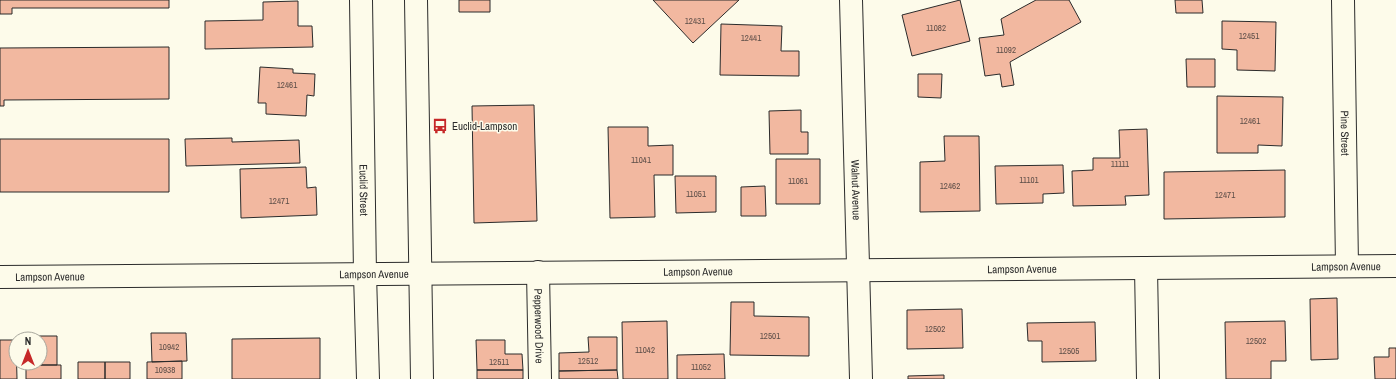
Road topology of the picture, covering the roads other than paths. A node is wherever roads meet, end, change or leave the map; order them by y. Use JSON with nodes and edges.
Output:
{"nodes":[{"id":1,"x":361,"y":0,"type":"edge"},
{"id":2,"x":416,"y":0,"type":"edge"},
{"id":3,"x":851,"y":0,"type":"edge"},
{"id":4,"x":1343,"y":0,"type":"edge"},
{"id":5,"x":1347,"y":266,"type":"junction"},
{"id":6,"x":1396,"y":266,"type":"edge"},
{"id":7,"x":1146,"y":268,"type":"junction"},
{"id":8,"x":859,"y":270,"type":"junction"},
{"id":9,"x":538,"y":272,"type":"junction"},
{"id":10,"x":365,"y":274,"type":"junction"},
{"id":11,"x":420,"y":274,"type":"junction"},
{"id":12,"x":0,"y":276,"type":"edge"},
{"id":13,"x":368,"y":379,"type":"edge"},
{"id":14,"x":422,"y":379,"type":"edge"},
{"id":15,"x":540,"y":379,"type":"edge"},
{"id":16,"x":861,"y":379,"type":"edge"},
{"id":17,"x":1148,"y":379,"type":"edge"}],
"edges":[{"from":1,"to":10,"type":"street","name":"Euclid Street"},
{"from":2,"to":11,"type":"street"},
{"from":3,"to":8,"type":"street","name":"Walnut Avenue"},
{"from":4,"to":5,"type":"street","name":"Pine Street"},
{"from":5,"to":6,"type":"street","name":"Lampson Avenue"},
{"from":5,"to":7,"type":"street","name":"Lampson Avenue"},
{"from":7,"to":8,"type":"street","name":"Lampson Avenue"},
{"from":7,"to":17,"type":"street"},
{"from":8,"to":9,"type":"street","name":"Lampson Avenue"},
{"from":8,"to":16,"type":"street","name":"Walnut Avenue"},
{"from":9,"to":11,"type":"street","name":"Lampson Avenue"},
{"from":9,"to":15,"type":"street","name":"Pepperwood Drive"},
{"from":10,"to":11,"type":"street","name":"Lampson Avenue"},
{"from":10,"to":12,"type":"street","name":"Lampson Avenue"},
{"from":10,"to":13,"type":"street","name":"Euclid Street"},
{"from":11,"to":14,"type":"street"}]}
